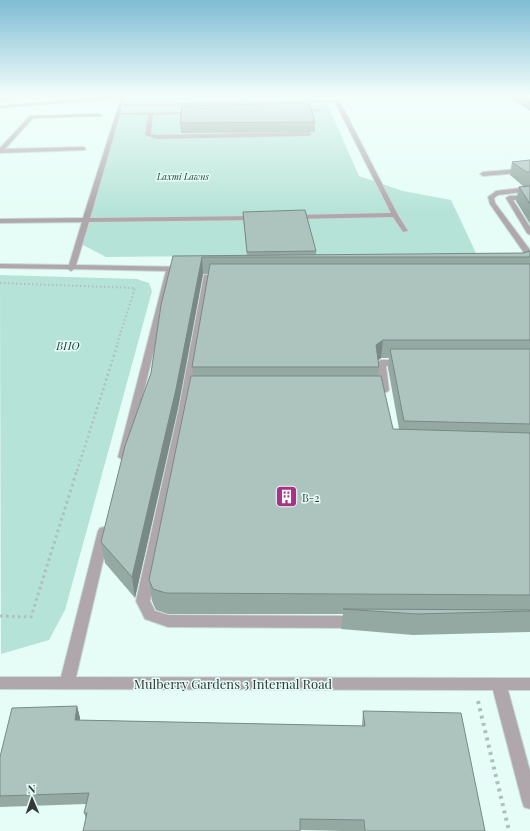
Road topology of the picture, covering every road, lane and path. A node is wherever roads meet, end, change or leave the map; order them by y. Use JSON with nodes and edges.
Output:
{"nodes":[{"id":1,"x":15,"y":135,"type":"edge"},
{"id":2,"x":112,"y":135,"type":"edge"},
{"id":3,"x":148,"y":135,"type":"edge"},
{"id":4,"x":247,"y":135,"type":"edge"},
{"id":5,"x":354,"y":135,"type":"edge"},
{"id":6,"x":83,"y":149,"type":"dead end"},
{"id":7,"x":0,"y":151,"type":"edge"},
{"id":8,"x":530,"y":170,"type":"edge"},
{"id":9,"x":483,"y":174,"type":"dead end"},
{"id":10,"x":530,"y":183,"type":"edge"},
{"id":11,"x":499,"y":185,"type":"dead end"},
{"id":12,"x":530,"y":189,"type":"edge"},
{"id":13,"x":530,"y":197,"type":"edge"},
{"id":14,"x":395,"y":215,"type":"junction"},
{"id":15,"x":284,"y":217,"type":"edge"},
{"id":16,"x":260,"y":218,"type":"edge"},
{"id":17,"x":0,"y":221,"type":"edge"},
{"id":18,"x":85,"y":221,"type":"junction"},
{"id":19,"x":405,"y":231,"type":"dead end"},
{"id":20,"x":530,"y":233,"type":"edge"},
{"id":21,"x":530,"y":255,"type":"edge"},
{"id":22,"x":0,"y":266,"type":"edge"},
{"id":23,"x":71,"y":269,"type":"junction"},
{"id":24,"x":170,"y":269,"type":"junction"},
{"id":25,"x":193,"y":269,"type":"edge"},
{"id":26,"x":231,"y":277,"type":"edge"},
{"id":27,"x":0,"y":283,"type":"edge"},
{"id":28,"x":412,"y":363,"type":"edge"},
{"id":29,"x":361,"y":390,"type":"edge"},
{"id":30,"x":119,"y":470,"type":"edge"},
{"id":31,"x":108,"y":516,"type":"edge"},
{"id":32,"x":0,"y":616,"type":"edge"},
{"id":33,"x":365,"y":622,"type":"dead end"},
{"id":34,"x":0,"y":682,"type":"edge"},
{"id":35,"x":67,"y":682,"type":"junction"},
{"id":36,"x":470,"y":684,"type":"junction"},
{"id":37,"x":499,"y":684,"type":"junction"},
{"id":38,"x":530,"y":684,"type":"edge"},
{"id":39,"x":530,"y":801,"type":"edge"},
{"id":40,"x":509,"y":831,"type":"edge"}],
"edges":[{"from":1,"to":7,"type":"street"},
{"from":2,"to":18,"type":"street"},
{"from":3,"to":4,"type":"street"},
{"from":5,"to":14,"type":"street"},
{"from":6,"to":7,"type":"street"},
{"from":8,"to":9,"type":"street"},
{"from":10,"to":11,"type":"street"},
{"from":12,"to":21,"type":"street"},
{"from":13,"to":20,"type":"street"},
{"from":14,"to":15,"type":"street"},
{"from":14,"to":19,"type":"street"},
{"from":16,"to":18,"type":"street"},
{"from":17,"to":18,"type":"street"},
{"from":18,"to":23,"type":"street"},
{"from":22,"to":23,"type":"street"},
{"from":23,"to":24,"type":"street"},
{"from":24,"to":25,"type":"street"},
{"from":24,"to":30,"type":"street"},
{"from":26,"to":33,"type":"street"},
{"from":27,"to":32,"type":"path"},
{"from":28,"to":29,"type":"street"},
{"from":31,"to":35,"type":"street"},
{"from":34,"to":35,"type":"street","name":"Mulberry Gardens 3 Internal Road"},
{"from":35,"to":36,"type":"street","name":"Mulberry Gardens 3 Internal Road"},
{"from":36,"to":37,"type":"street","name":"Mulberry Gardens 3 Internal Road"},
{"from":36,"to":40,"type":"path"},
{"from":37,"to":38,"type":"street","name":"Mulberry Gardens 3 Internal Road"},
{"from":37,"to":39,"type":"street"}]}
